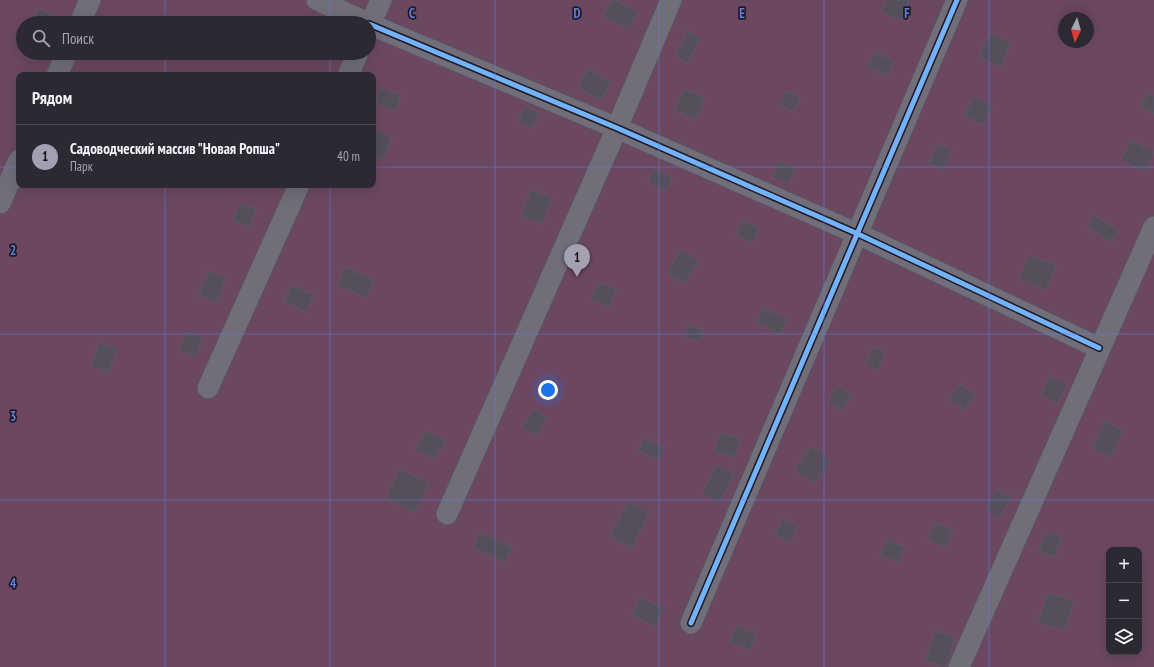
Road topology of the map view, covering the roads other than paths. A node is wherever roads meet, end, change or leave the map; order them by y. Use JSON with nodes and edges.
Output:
{"nodes":[{"id":1,"x":90,"y":0,"type":"edge"},
{"id":2,"x":317,"y":0,"type":"edge"},
{"id":3,"x":381,"y":0,"type":"edge"},
{"id":4,"x":671,"y":0,"type":"edge"},
{"id":5,"x":957,"y":0,"type":"edge"},
{"id":6,"x":83,"y":16,"type":"edge"},
{"id":7,"x":350,"y":16,"type":"edge"},
{"id":8,"x":373,"y":16,"type":"edge"},
{"id":9,"x":376,"y":28,"type":"edge"},
{"id":10,"x":64,"y":60,"type":"edge"},
{"id":11,"x":355,"y":60,"type":"edge"},
{"id":12,"x":58,"y":72,"type":"edge"},
{"id":13,"x":349,"y":72,"type":"edge"},
{"id":14,"x":617,"y":128,"type":"junction"},
{"id":15,"x":16,"y":167,"type":"edge"},
{"id":16,"x":298,"y":188,"type":"edge"},
{"id":17,"x":0,"y":202,"type":"edge"},
{"id":18,"x":1154,"y":227,"type":"edge"},
{"id":19,"x":858,"y":234,"type":"junction"},
{"id":20,"x":1100,"y":348,"type":"junction"},
{"id":21,"x":208,"y":388,"type":"dead end"},
{"id":22,"x":447,"y":514,"type":"dead end"},
{"id":23,"x":691,"y":623,"type":"dead end"},
{"id":24,"x":959,"y":667,"type":"edge"}],
"edges":[{"from":1,"to":6,"type":"street"},
{"from":2,"to":7,"type":"street"},
{"from":3,"to":8,"type":"street"},
{"from":4,"to":14,"type":"street"},
{"from":5,"to":19,"type":"street"},
{"from":9,"to":14,"type":"street"},
{"from":10,"to":12,"type":"street"},
{"from":11,"to":13,"type":"street"},
{"from":14,"to":19,"type":"street"},
{"from":14,"to":22,"type":"street"},
{"from":15,"to":17,"type":"street"},
{"from":16,"to":21,"type":"street"},
{"from":18,"to":20,"type":"street"},
{"from":19,"to":20,"type":"street"},
{"from":19,"to":23,"type":"street"},
{"from":20,"to":24,"type":"street"}]}
